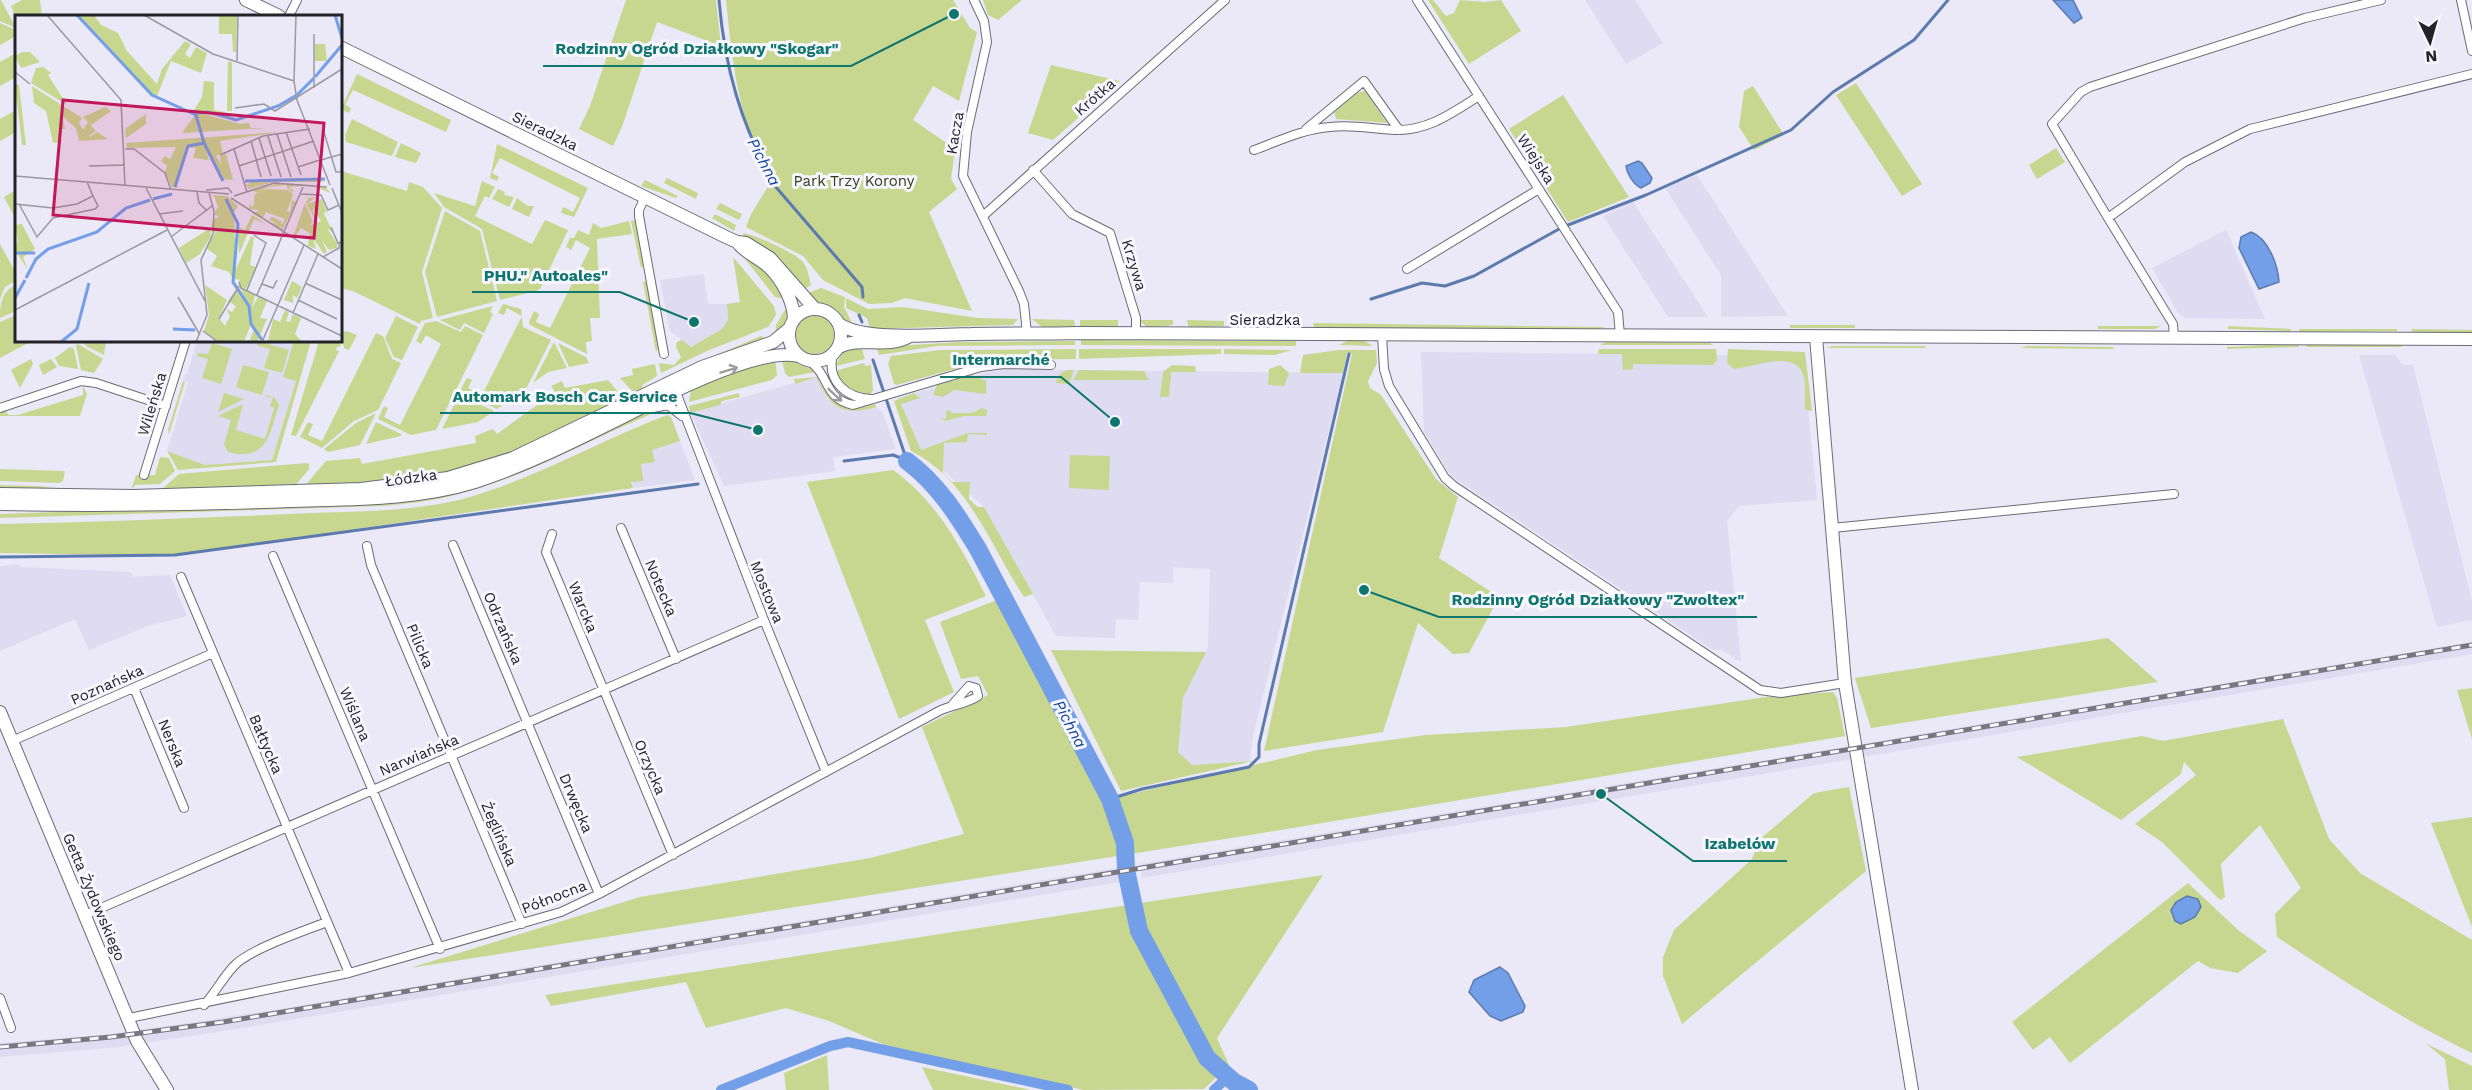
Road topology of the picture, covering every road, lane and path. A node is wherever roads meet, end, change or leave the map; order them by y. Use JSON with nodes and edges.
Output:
{"nodes":[{"id":1,"x":246,"y":0,"type":"edge"},
{"id":2,"x":297,"y":0,"type":"edge"},
{"id":3,"x":974,"y":0,"type":"edge"},
{"id":4,"x":1226,"y":0,"type":"edge"},
{"id":5,"x":1417,"y":0,"type":"edge"},
{"id":6,"x":2381,"y":0,"type":"edge"},
{"id":7,"x":2461,"y":0,"type":"edge"},
{"id":8,"x":277,"y":15,"type":"edge"},
{"id":9,"x":290,"y":15,"type":"edge"},
{"id":10,"x":342,"y":48,"type":"edge"},
{"id":11,"x":2472,"y":51,"type":"edge"},
{"id":12,"x":2472,"y":74,"type":"edge"},
{"id":13,"x":1479,"y":96,"type":"junction"},
{"id":14,"x":1399,"y":130,"type":"junction"},
{"id":15,"x":1303,"y":131,"type":"junction"},
{"id":16,"x":1254,"y":150,"type":"dead end"},
{"id":17,"x":1033,"y":170,"type":"junction"},
{"id":18,"x":1539,"y":189,"type":"junction"},
{"id":19,"x":645,"y":197,"type":"junction"},
{"id":20,"x":983,"y":216,"type":"junction"},
{"id":21,"x":2108,"y":218,"type":"junction"},
{"id":22,"x":737,"y":242,"type":"junction"},
{"id":23,"x":1407,"y":268,"type":"dead end"},
{"id":24,"x":814,"y":309,"type":"junction"},
{"id":25,"x":792,"y":324,"type":"junction"},
{"id":26,"x":839,"y":324,"type":"junction"},
{"id":27,"x":1027,"y":334,"type":"junction"},
{"id":28,"x":1136,"y":334,"type":"junction"},
{"id":29,"x":1382,"y":335,"type":"junction"},
{"id":30,"x":1620,"y":336,"type":"junction"},
{"id":31,"x":909,"y":337,"type":"junction"},
{"id":32,"x":1816,"y":337,"type":"junction"},
{"id":33,"x":2174,"y":338,"type":"junction"},
{"id":34,"x":2472,"y":339,"type":"edge"},
{"id":35,"x":185,"y":342,"type":"edge"},
{"id":36,"x":836,"y":351,"type":"junction"},
{"id":37,"x":664,"y":354,"type":"dead end"},
{"id":38,"x":804,"y":358,"type":"junction"},
{"id":39,"x":1051,"y":365,"type":"dead end"},
{"id":40,"x":674,"y":385,"type":"junction"},
{"id":41,"x":875,"y":399,"type":"junction"},
{"id":42,"x":166,"y":406,"type":"junction"},
{"id":43,"x":0,"y":408,"type":"edge"},
{"id":44,"x":625,"y":416,"type":"junction"},
{"id":45,"x":686,"y":421,"type":"junction"},
{"id":46,"x":144,"y":475,"type":"dead end"},
{"id":47,"x":0,"y":494,"type":"edge"},
{"id":48,"x":2174,"y":494,"type":"dead end"},
{"id":49,"x":0,"y":504,"type":"edge"},
{"id":50,"x":621,"y":528,"type":"dead end"},
{"id":51,"x":1832,"y":528,"type":"junction"},
{"id":52,"x":552,"y":534,"type":"dead end"},
{"id":53,"x":453,"y":545,"type":"dead end"},
{"id":54,"x":367,"y":546,"type":"dead end"},
{"id":55,"x":273,"y":556,"type":"dead end"},
{"id":56,"x":181,"y":577,"type":"dead end"},
{"id":57,"x":764,"y":620,"type":"junction"},
{"id":58,"x":213,"y":653,"type":"junction"},
{"id":59,"x":676,"y":658,"type":"junction"},
{"id":60,"x":1845,"y":683,"type":"junction"},
{"id":61,"x":134,"y":688,"type":"junction"},
{"id":62,"x":603,"y":689,"type":"junction"},
{"id":63,"x":953,"y":704,"type":"dead end"},
{"id":64,"x":0,"y":712,"type":"edge"},
{"id":65,"x":528,"y":722,"type":"junction"},
{"id":66,"x":8,"y":740,"type":"edge"},
{"id":67,"x":451,"y":755,"type":"junction"},
{"id":68,"x":826,"y":772,"type":"junction"},
{"id":69,"x":372,"y":790,"type":"junction"},
{"id":70,"x":184,"y":808,"type":"dead end"},
{"id":71,"x":287,"y":827,"type":"junction"},
{"id":72,"x":673,"y":855,"type":"junction"},
{"id":73,"x":599,"y":894,"type":"junction"},
{"id":74,"x":85,"y":915,"type":"junction"},
{"id":75,"x":327,"y":922,"type":"junction"},
{"id":76,"x":522,"y":924,"type":"junction"},
{"id":77,"x":440,"y":949,"type":"junction"},
{"id":78,"x":349,"y":973,"type":"junction"},
{"id":79,"x":0,"y":998,"type":"edge"},
{"id":80,"x":204,"y":1005,"type":"junction"},
{"id":81,"x":129,"y":1018,"type":"junction"},
{"id":82,"x":11,"y":1028,"type":"dead end"},
{"id":83,"x":167,"y":1090,"type":"edge"},
{"id":84,"x":1912,"y":1090,"type":"edge"}],
"edges":[{"from":1,"to":8,"type":"main road"},
{"from":2,"to":9,"type":"street"},
{"from":3,"to":20,"type":"street","name":"Kacza"},
{"from":4,"to":17,"type":"street","name":"Krótka"},
{"from":5,"to":13,"type":"street","name":"Wiejska"},
{"from":6,"to":21,"type":"street"},
{"from":7,"to":11,"type":"street"},
{"from":10,"to":19,"type":"main road","name":"Sieradzka"},
{"from":12,"to":21,"type":"street"},
{"from":13,"to":14,"type":"street"},
{"from":13,"to":18,"type":"street","name":"Wiejska"},
{"from":14,"to":15,"type":"street"},
{"from":14,"to":15,"type":"street"},
{"from":15,"to":16,"type":"street"},
{"from":17,"to":20,"type":"street","name":"Krótka"},
{"from":17,"to":28,"type":"street","name":"Krzywa"},
{"from":18,"to":23,"type":"street"},
{"from":18,"to":30,"type":"street","name":"Wiejska"},
{"from":19,"to":22,"type":"main road","name":"Sieradzka"},
{"from":19,"to":37,"type":"street"},
{"from":20,"to":27,"type":"street","name":"Kacza"},
{"from":21,"to":33,"type":"street"},
{"from":22,"to":24,"type":"main road","name":"Sieradzka"},
{"from":22,"to":25,"type":"main road","name":"Sieradzka"},
{"from":24,"to":25,"type":"main road"},
{"from":24,"to":26,"type":"main road"},
{"from":25,"to":38,"type":"main road"},
{"from":25,"to":40,"type":"main road","name":"Łódzka"},
{"from":26,"to":31,"type":"main road","name":"Sieradzka"},
{"from":26,"to":36,"type":"main road"},
{"from":27,"to":28,"type":"main road","name":"Sieradzka"},
{"from":27,"to":31,"type":"main road","name":"Sieradzka"},
{"from":28,"to":29,"type":"main road","name":"Sieradzka"},
{"from":29,"to":30,"type":"main road","name":"Sieradzka"},
{"from":29,"to":60,"type":"street"},
{"from":30,"to":32,"type":"main road","name":"Sieradzka"},
{"from":31,"to":36,"type":"main road","name":"Sieradzka"},
{"from":32,"to":33,"type":"main road","name":"Sieradzka"},
{"from":32,"to":51,"type":"main road"},
{"from":33,"to":34,"type":"main road","name":"Sieradzka"},
{"from":35,"to":42,"type":"street","name":"Wileńska"},
{"from":36,"to":38,"type":"main road"},
{"from":36,"to":41,"type":"street"},
{"from":40,"to":38,"type":"main road","name":"Łódzka","one_way":true},
{"from":38,"to":41,"type":"street","one_way":true},
{"from":39,"to":41,"type":"street"},
{"from":40,"to":44,"type":"main road","name":"Łódzka"},
{"from":40,"to":45,"type":"street","name":"Mostowa"},
{"from":40,"to":47,"type":"main road","name":"Łódzka"},
{"from":42,"to":43,"type":"street"},
{"from":42,"to":46,"type":"street","name":"Wileńska"},
{"from":44,"to":45,"type":"street"},
{"from":44,"to":49,"type":"main road","name":"Łódzka"},
{"from":45,"to":57,"type":"street","name":"Mostowa"},
{"from":48,"to":51,"type":"street"},
{"from":50,"to":59,"type":"street","name":"Notecka"},
{"from":51,"to":60,"type":"main road"},
{"from":52,"to":62,"type":"street","name":"Warcka"},
{"from":53,"to":65,"type":"street","name":"Odrzańska"},
{"from":54,"to":67,"type":"street","name":"Pilicka"},
{"from":55,"to":69,"type":"street","name":"Wiślana"},
{"from":56,"to":58,"type":"street","name":"Bałtycka"},
{"from":57,"to":59,"type":"street","name":"Narwiańska"},
{"from":57,"to":68,"type":"street","name":"Mostowa"},
{"from":58,"to":61,"type":"street","name":"Poznańska"},
{"from":58,"to":71,"type":"street","name":"Bałtycka"},
{"from":59,"to":62,"type":"street","name":"Narwiańska"},
{"from":60,"to":84,"type":"main road"},
{"from":61,"to":66,"type":"street","name":"Poznańska"},
{"from":61,"to":70,"type":"street","name":"Nerska"},
{"from":62,"to":65,"type":"street","name":"Narwiańska"},
{"from":62,"to":72,"type":"street","name":"Orzycka"},
{"from":63,"to":68,"type":"street","name":"Północna"},
{"from":64,"to":66,"type":"main road","name":"Getta Żydowskiego"},
{"from":65,"to":67,"type":"street","name":"Narwiańska"},
{"from":65,"to":73,"type":"street","name":"Drwęcka"},
{"from":66,"to":74,"type":"main road","name":"Getta Żydowskiego"},
{"from":67,"to":69,"type":"street","name":"Narwiańska"},
{"from":67,"to":76,"type":"street","name":"Żeglińska"},
{"from":68,"to":72,"type":"street","name":"Północna"},
{"from":69,"to":71,"type":"street","name":"Narwiańska"},
{"from":69,"to":77,"type":"street","name":"Wiślana"},
{"from":71,"to":74,"type":"street","name":"Narwiańska"},
{"from":71,"to":75,"type":"street","name":"Bałtycka"},
{"from":72,"to":73,"type":"street","name":"Północna"},
{"from":73,"to":76,"type":"street","name":"Północna"},
{"from":74,"to":81,"type":"main road","name":"Getta Żydowskiego"},
{"from":75,"to":78,"type":"street","name":"Bałtycka"},
{"from":75,"to":80,"type":"street"},
{"from":76,"to":77,"type":"street","name":"Północna"},
{"from":77,"to":78,"type":"street","name":"Północna"},
{"from":78,"to":80,"type":"street","name":"Północna"},
{"from":79,"to":82,"type":"street"},
{"from":80,"to":81,"type":"street","name":"Północna"},
{"from":81,"to":83,"type":"main road","name":"Getta Żydowskiego"}]}
